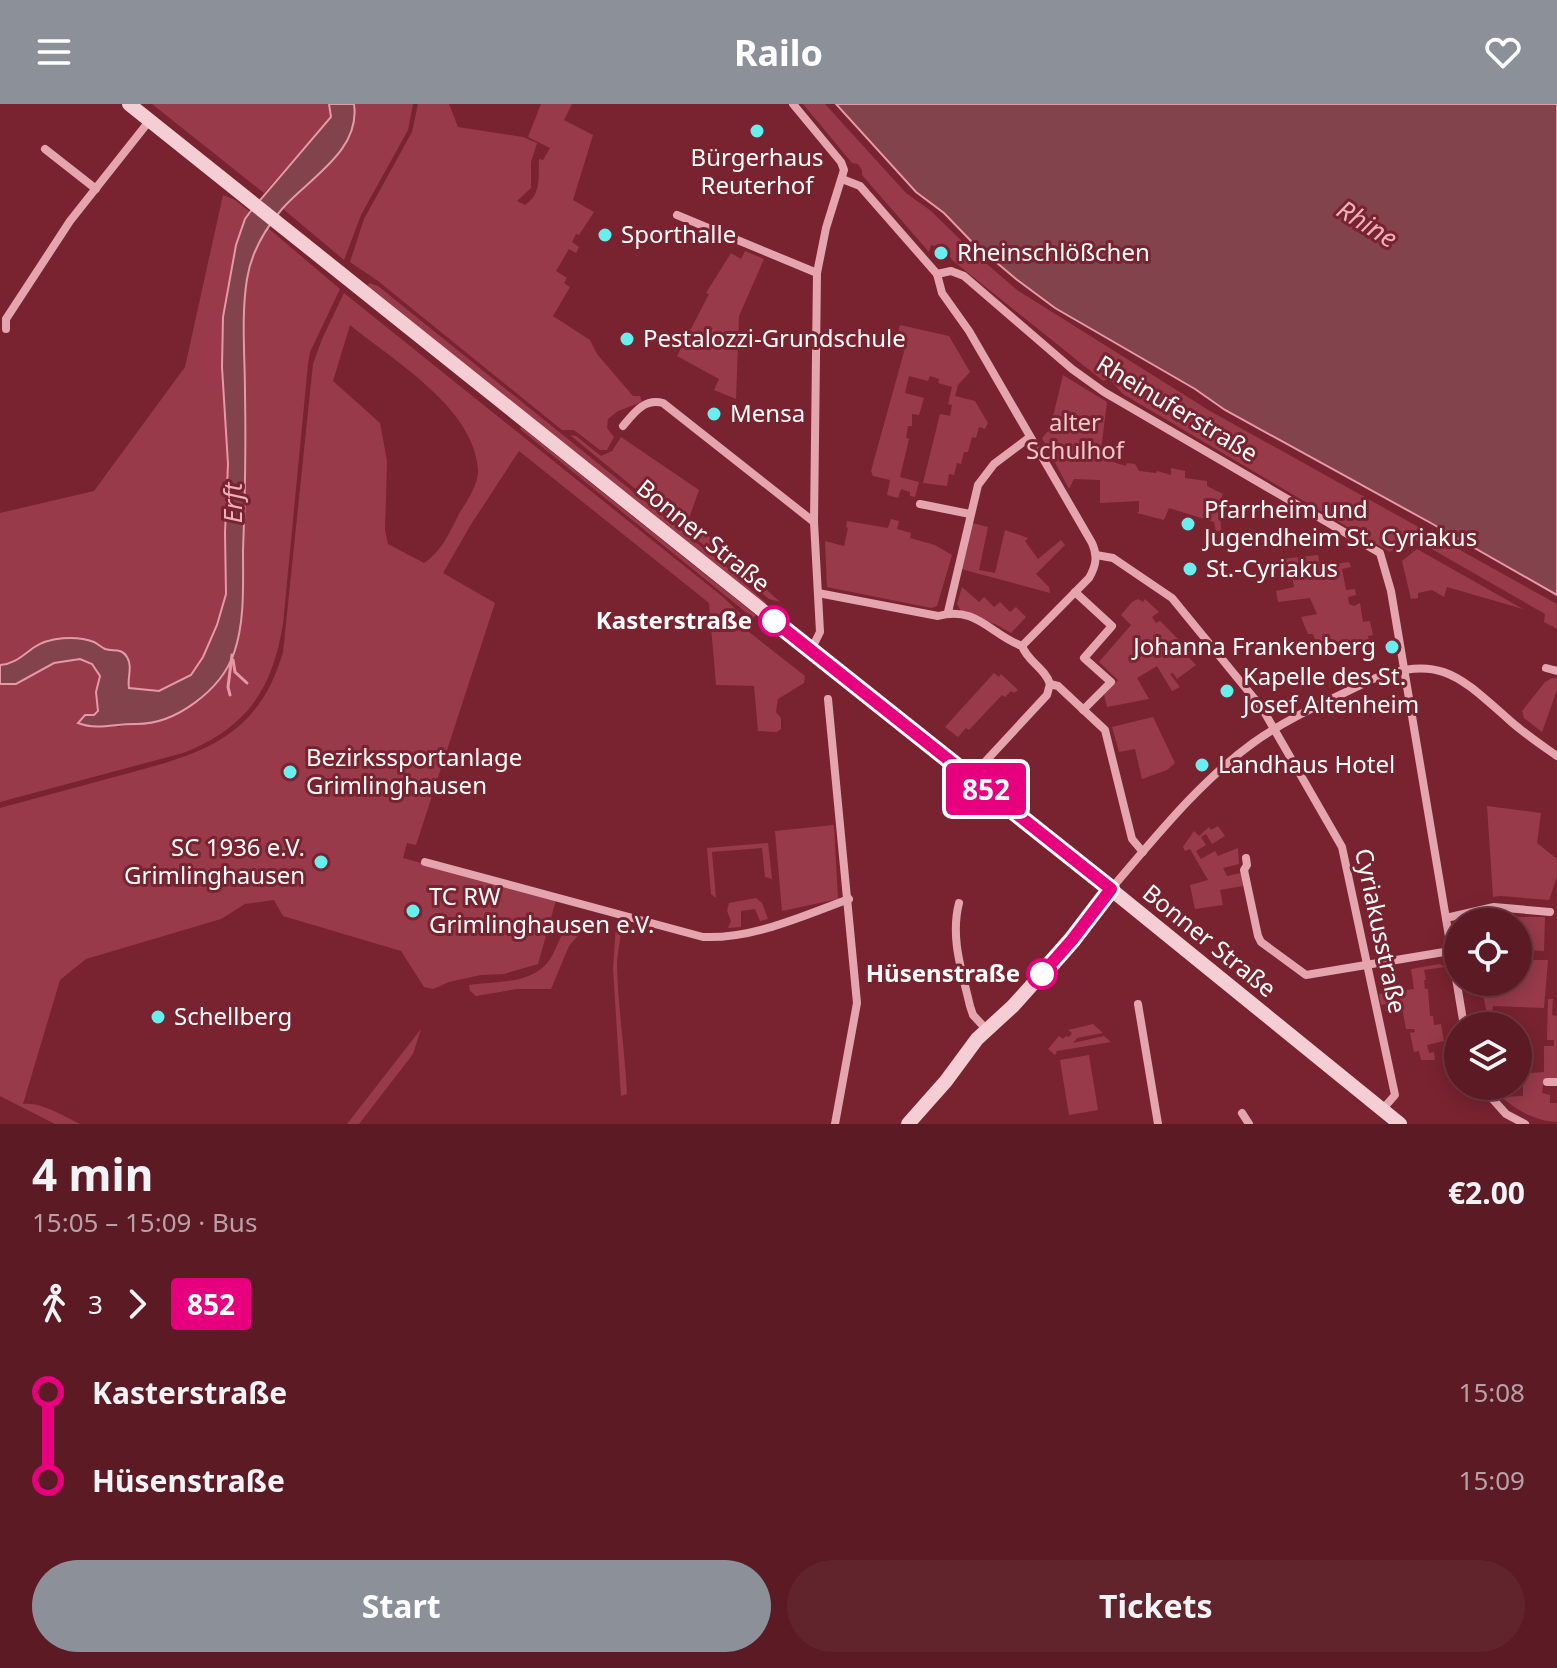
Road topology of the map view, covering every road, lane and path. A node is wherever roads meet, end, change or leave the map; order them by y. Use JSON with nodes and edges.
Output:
{"nodes":[{"id":1,"x":129,"y":104,"type":"edge"},
{"id":2,"x":793,"y":104,"type":"edge"},
{"id":3,"x":150,"y":120,"type":"junction"},
{"id":4,"x":45,"y":149,"type":"dead end"},
{"id":5,"x":842,"y":179,"type":"junction"},
{"id":6,"x":96,"y":189,"type":"junction"},
{"id":7,"x":677,"y":215,"type":"dead end"},
{"id":8,"x":817,"y":273,"type":"junction"},
{"id":9,"x":937,"y":274,"type":"junction"},
{"id":10,"x":6,"y":329,"type":"dead end"},
{"id":11,"x":623,"y":426,"type":"dead end"},
{"id":12,"x":1030,"y":437,"type":"junction"},
{"id":13,"x":920,"y":504,"type":"dead end"},
{"id":14,"x":970,"y":514,"type":"junction"},
{"id":15,"x":814,"y":522,"type":"junction"},
{"id":16,"x":1096,"y":555,"type":"junction"},
{"id":17,"x":1075,"y":592,"type":"junction"},
{"id":18,"x":818,"y":593,"type":"junction"},
{"id":19,"x":948,"y":612,"type":"junction"},
{"id":20,"x":1022,"y":646,"type":"junction"},
{"id":21,"x":810,"y":650,"type":"junction"},
{"id":22,"x":1546,"y":668,"type":"dead end"},
{"id":23,"x":1404,"y":670,"type":"junction"},
{"id":24,"x":1557,"y":671,"type":"edge"},
{"id":25,"x":1050,"y":684,"type":"junction"},
{"id":26,"x":828,"y":699,"type":"dead end"},
{"id":27,"x":1083,"y":710,"type":"junction"},
{"id":28,"x":1275,"y":729,"type":"junction"},
{"id":29,"x":1557,"y":756,"type":"edge"},
{"id":30,"x":971,"y":777,"type":"junction"},
{"id":31,"x":1143,"y":852,"type":"junction"},
{"id":32,"x":1246,"y":858,"type":"dead end"},
{"id":33,"x":425,"y":862,"type":"dead end"},
{"id":34,"x":1111,"y":889,"type":"junction"},
{"id":35,"x":849,"y":899,"type":"junction"},
{"id":36,"x":959,"y":903,"type":"dead end"},
{"id":37,"x":1444,"y":908,"type":"edge"},
{"id":38,"x":1532,"y":910,"type":"edge"},
{"id":39,"x":1550,"y":912,"type":"dead end"},
{"id":40,"x":1444,"y":952,"type":"edge"},
{"id":41,"x":1368,"y":966,"type":"junction"},
{"id":42,"x":1138,"y":1004,"type":"dead end"},
{"id":43,"x":987,"y":1030,"type":"junction"},
{"id":44,"x":1547,"y":1082,"type":"dead end"},
{"id":45,"x":1557,"y":1082,"type":"edge"},
{"id":46,"x":1494,"y":1100,"type":"edge"},
{"id":47,"x":1382,"y":1110,"type":"junction"},
{"id":48,"x":1242,"y":1113,"type":"dead end"},
{"id":49,"x":835,"y":1124,"type":"edge"},
{"id":50,"x":908,"y":1124,"type":"edge"},
{"id":51,"x":1158,"y":1124,"type":"edge"},
{"id":52,"x":1249,"y":1124,"type":"edge"},
{"id":53,"x":1400,"y":1124,"type":"edge"},
{"id":54,"x":1525,"y":1124,"type":"edge"}],
"edges":[{"from":1,"to":3,"type":"main road","name":"Bonner Straße"},
{"from":2,"to":5,"type":"street"},
{"from":3,"to":6,"type":"street"},
{"from":3,"to":21,"type":"main road","name":"Bonner Straße"},
{"from":4,"to":6,"type":"street"},
{"from":5,"to":8,"type":"street"},
{"from":5,"to":9,"type":"street"},
{"from":6,"to":10,"type":"street"},
{"from":7,"to":8,"type":"street"},
{"from":8,"to":15,"type":"street"},
{"from":9,"to":12,"type":"street"},
{"from":9,"to":23,"type":"street","name":"Rheinuferstraße"},
{"from":11,"to":15,"type":"street"},
{"from":12,"to":14,"type":"street"},
{"from":12,"to":16,"type":"street"},
{"from":13,"to":14,"type":"street"},
{"from":14,"to":19,"type":"street"},
{"from":15,"to":18,"type":"street"},
{"from":16,"to":17,"type":"street"},
{"from":16,"to":28,"type":"street","name":"Cyriakusstraße"},
{"from":17,"to":20,"type":"street"},
{"from":17,"to":27,"type":"street"},
{"from":18,"to":19,"type":"street"},
{"from":18,"to":21,"type":"street"},
{"from":19,"to":20,"type":"street"},
{"from":20,"to":25,"type":"street"},
{"from":21,"to":30,"type":"main road","name":"Bonner Straße"},
{"from":22,"to":24,"type":"street"},
{"from":23,"to":28,"type":"street"},
{"from":23,"to":29,"type":"street"},
{"from":23,"to":37,"type":"street","name":"Rheinuferstraße"},
{"from":25,"to":27,"type":"street"},
{"from":25,"to":30,"type":"street"},
{"from":26,"to":35,"type":"street"},
{"from":27,"to":31,"type":"street"},
{"from":28,"to":31,"type":"street"},
{"from":28,"to":41,"type":"street","name":"Cyriakusstraße"},
{"from":30,"to":34,"type":"main road","name":"Bonner Straße"},
{"from":31,"to":34,"type":"street"},
{"from":32,"to":41,"type":"street"},
{"from":33,"to":35,"type":"street"},
{"from":34,"to":43,"type":"main road"},
{"from":34,"to":47,"type":"main road","name":"Bonner Straße"},
{"from":35,"to":49,"type":"street"},
{"from":36,"to":43,"type":"street"},
{"from":38,"to":39,"type":"street"},
{"from":40,"to":41,"type":"street"},
{"from":41,"to":47,"type":"street","name":"Cyriakusstraße"},
{"from":42,"to":51,"type":"street"},
{"from":43,"to":50,"type":"main road"},
{"from":44,"to":45,"type":"street"},
{"from":46,"to":54,"type":"street"},
{"from":47,"to":53,"type":"main road","name":"Bonner Straße"},
{"from":48,"to":52,"type":"street"}]}
